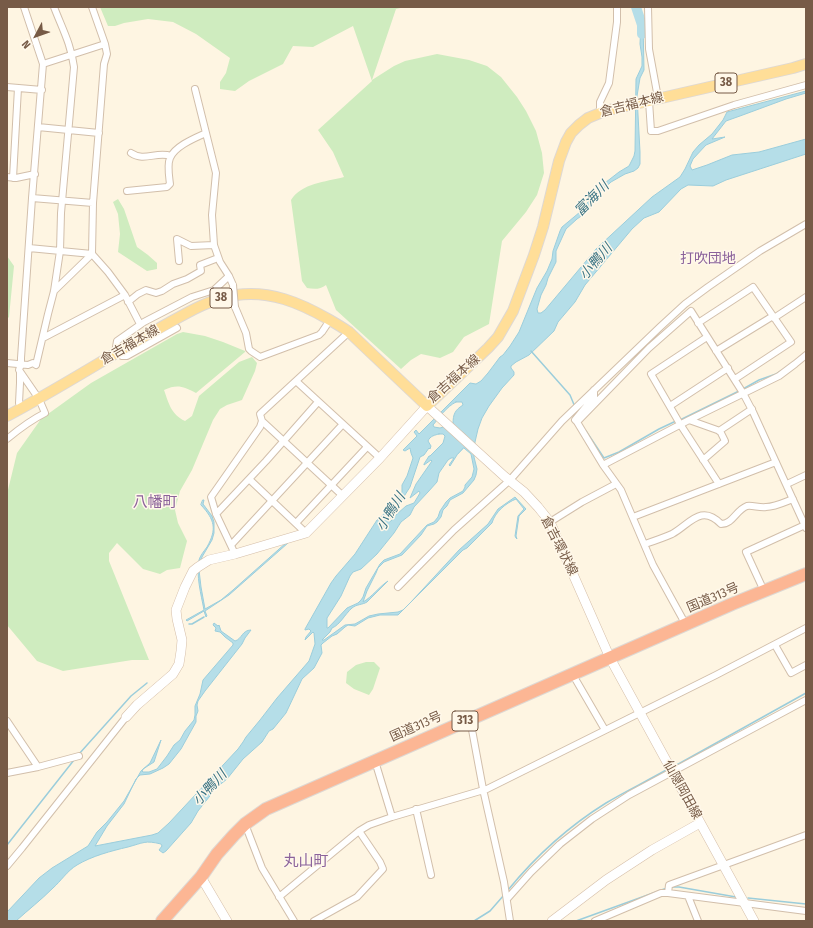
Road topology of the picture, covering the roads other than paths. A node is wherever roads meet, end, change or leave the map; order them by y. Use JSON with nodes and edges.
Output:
{"nodes":[{"id":1,"x":24,"y":7,"type":"edge"},
{"id":2,"x":54,"y":7,"type":"edge"},
{"id":3,"x":92,"y":7,"type":"edge"},
{"id":4,"x":617,"y":7,"type":"edge"},
{"id":5,"x":648,"y":7,"type":"edge"},
{"id":6,"x":105,"y":44,"type":"junction"},
{"id":7,"x":72,"y":54,"type":"junction"},
{"id":8,"x":43,"y":64,"type":"junction"},
{"id":9,"x":806,"y":64,"type":"edge"},
{"id":10,"x":806,"y":85,"type":"edge"},
{"id":11,"x":7,"y":88,"type":"edge"},
{"id":12,"x":18,"y":88,"type":"junction"},
{"id":13,"x":195,"y":89,"type":"dead end"},
{"id":14,"x":42,"y":90,"type":"junction"},
{"id":15,"x":651,"y":100,"type":"junction"},
{"id":16,"x":600,"y":113,"type":"junction"},
{"id":17,"x":38,"y":127,"type":"junction"},
{"id":18,"x":68,"y":130,"type":"junction"},
{"id":19,"x":206,"y":132,"type":"junction"},
{"id":20,"x":99,"y":133,"type":"junction"},
{"id":21,"x":131,"y":153,"type":"dead end"},
{"id":22,"x":171,"y":156,"type":"junction"},
{"id":23,"x":35,"y":174,"type":"junction"},
{"id":24,"x":10,"y":178,"type":"edge"},
{"id":25,"x":127,"y":191,"type":"dead end"},
{"id":26,"x":32,"y":198,"type":"junction"},
{"id":27,"x":62,"y":200,"type":"junction"},
{"id":28,"x":93,"y":203,"type":"junction"},
{"id":29,"x":806,"y":224,"type":"edge"},
{"id":30,"x":214,"y":245,"type":"junction"},
{"id":31,"x":29,"y":248,"type":"junction"},
{"id":32,"x":60,"y":251,"type":"junction"},
{"id":33,"x":92,"y":254,"type":"junction"},
{"id":34,"x":218,"y":258,"type":"junction"},
{"id":35,"x":179,"y":261,"type":"dead end"},
{"id":36,"x":229,"y":276,"type":"junction"},
{"id":37,"x":54,"y":291,"type":"junction"},
{"id":38,"x":125,"y":295,"type":"junction"},
{"id":39,"x":806,"y":297,"type":"edge"},
{"id":40,"x":128,"y":302,"type":"junction"},
{"id":41,"x":773,"y":317,"type":"junction"},
{"id":42,"x":330,"y":320,"type":"junction"},
{"id":43,"x":698,"y":323,"type":"junction"},
{"id":44,"x":140,"y":324,"type":"junction"},
{"id":45,"x":177,"y":328,"type":"dead end"},
{"id":46,"x":349,"y":332,"type":"junction"},
{"id":47,"x":707,"y":337,"type":"junction"},
{"id":48,"x":43,"y":338,"type":"junction"},
{"id":49,"x":716,"y":351,"type":"junction"},
{"id":50,"x":115,"y":353,"type":"junction"},
{"id":51,"x":806,"y":356,"type":"edge"},
{"id":52,"x":7,"y":363,"type":"edge"},
{"id":53,"x":20,"y":367,"type":"junction"},
{"id":54,"x":728,"y":368,"type":"junction"},
{"id":55,"x":735,"y":379,"type":"junction"},
{"id":56,"x":296,"y":381,"type":"junction"},
{"id":57,"x":594,"y":390,"type":"junction"},
{"id":58,"x":743,"y":393,"type":"junction"},
{"id":59,"x":39,"y":399,"type":"junction"},
{"id":60,"x":318,"y":402,"type":"junction"},
{"id":61,"x":18,"y":403,"type":"dead end"},
{"id":62,"x":427,"y":406,"type":"junction"},
{"id":63,"x":670,"y":406,"type":"junction"},
{"id":64,"x":752,"y":409,"type":"junction"},
{"id":65,"x":7,"y":416,"type":"edge"},
{"id":66,"x":689,"y":420,"type":"junction"},
{"id":67,"x":262,"y":421,"type":"junction"},
{"id":68,"x":577,"y":422,"type":"junction"},
{"id":69,"x":343,"y":424,"type":"junction"},
{"id":70,"x":680,"y":424,"type":"junction"},
{"id":71,"x":719,"y":430,"type":"junction"},
{"id":72,"x":7,"y":439,"type":"edge"},
{"id":73,"x":284,"y":441,"type":"junction"},
{"id":74,"x":367,"y":447,"type":"junction"},
{"id":75,"x":380,"y":458,"type":"junction"},
{"id":76,"x":703,"y":460,"type":"junction"},
{"id":77,"x":776,"y":462,"type":"junction"},
{"id":78,"x":307,"y":463,"type":"junction"},
{"id":79,"x":603,"y":465,"type":"junction"},
{"id":80,"x":806,"y":475,"type":"edge"},
{"id":81,"x":507,"y":478,"type":"junction"},
{"id":82,"x":249,"y":479,"type":"junction"},
{"id":83,"x":616,"y":484,"type":"junction"},
{"id":84,"x":719,"y":484,"type":"junction"},
{"id":85,"x":786,"y":484,"type":"junction"},
{"id":86,"x":332,"y":485,"type":"junction"},
{"id":87,"x":343,"y":496,"type":"junction"},
{"id":88,"x":793,"y":499,"type":"junction"},
{"id":89,"x":272,"y":500,"type":"junction"},
{"id":90,"x":216,"y":514,"type":"junction"},
{"id":91,"x":634,"y":517,"type":"junction"},
{"id":92,"x":550,"y":522,"type":"junction"},
{"id":93,"x":296,"y":523,"type":"junction"},
{"id":94,"x":805,"y":527,"type":"edge"},
{"id":95,"x":306,"y":533,"type":"junction"},
{"id":96,"x":645,"y":544,"type":"junction"},
{"id":97,"x":233,"y":550,"type":"junction"},
{"id":98,"x":806,"y":574,"type":"edge"},
{"id":99,"x":398,"y":587,"type":"dead end"},
{"id":100,"x":764,"y":591,"type":"junction"},
{"id":101,"x":686,"y":624,"type":"junction"},
{"id":102,"x":806,"y":628,"type":"edge"},
{"id":103,"x":775,"y":645,"type":"junction"},
{"id":104,"x":610,"y":658,"type":"junction"},
{"id":105,"x":806,"y":665,"type":"edge"},
{"id":106,"x":573,"y":675,"type":"junction"},
{"id":107,"x":806,"y":700,"type":"edge"},
{"id":108,"x":639,"y":713,"type":"junction"},
{"id":109,"x":126,"y":717,"type":"joint"},
{"id":110,"x":470,"y":719,"type":"junction"},
{"id":111,"x":7,"y":721,"type":"edge"},
{"id":112,"x":605,"y":730,"type":"junction"},
{"id":113,"x":79,"y":756,"type":"dead end"},
{"id":114,"x":375,"y":760,"type":"junction"},
{"id":115,"x":38,"y":767,"type":"junction"},
{"id":116,"x":671,"y":769,"type":"junction"},
{"id":117,"x":8,"y":772,"type":"edge"},
{"id":118,"x":483,"y":789,"type":"junction"},
{"id":119,"x":416,"y":809,"type":"junction"},
{"id":120,"x":392,"y":816,"type":"junction"},
{"id":121,"x":700,"y":823,"type":"junction"},
{"id":122,"x":246,"y":824,"type":"junction"},
{"id":123,"x":359,"y":831,"type":"junction"},
{"id":124,"x":806,"y":835,"type":"edge"},
{"id":125,"x":723,"y":865,"type":"junction"},
{"id":126,"x":7,"y":866,"type":"edge"},
{"id":127,"x":430,"y":875,"type":"dead end"},
{"id":128,"x":201,"y":877,"type":"junction"},
{"id":129,"x":668,"y":893,"type":"junction"},
{"id":130,"x":688,"y":896,"type":"junction"},
{"id":131,"x":279,"y":897,"type":"junction"},
{"id":132,"x":506,"y":897,"type":"junction"},
{"id":133,"x":744,"y":903,"type":"junction"},
{"id":134,"x":806,"y":911,"type":"edge"},
{"id":135,"x":162,"y":921,"type":"edge"},
{"id":136,"x":227,"y":921,"type":"edge"},
{"id":137,"x":294,"y":921,"type":"edge"},
{"id":138,"x":314,"y":921,"type":"edge"},
{"id":139,"x":510,"y":921,"type":"edge"},
{"id":140,"x":552,"y":921,"type":"edge"},
{"id":141,"x":595,"y":921,"type":"edge"},
{"id":142,"x":698,"y":921,"type":"edge"},
{"id":143,"x":754,"y":921,"type":"edge"}],
"edges":[{"from":1,"to":8,"type":"street"},
{"from":2,"to":7,"type":"street"},
{"from":3,"to":6,"type":"street"},
{"from":4,"to":16,"type":"street"},
{"from":5,"to":15,"type":"street"},
{"from":6,"to":7,"type":"street"},
{"from":6,"to":20,"type":"street"},
{"from":7,"to":8,"type":"street"},
{"from":7,"to":18,"type":"street"},
{"from":8,"to":14,"type":"street"},
{"from":9,"to":15,"type":"main road","name":"倉吉福本線","number":"38"},
{"from":10,"to":15,"type":"street"},
{"from":11,"to":12,"type":"street"},
{"from":12,"to":14,"type":"street"},
{"from":12,"to":24,"type":"street"},
{"from":13,"to":19,"type":"street"},
{"from":14,"to":17,"type":"street"},
{"from":15,"to":16,"type":"main road","name":"倉吉福本線","number":"38"},
{"from":16,"to":62,"type":"main road","name":"倉吉福本線","number":"38"},
{"from":17,"to":18,"type":"street"},
{"from":17,"to":23,"type":"street"},
{"from":18,"to":20,"type":"street"},
{"from":18,"to":27,"type":"street"},
{"from":19,"to":22,"type":"street"},
{"from":19,"to":30,"type":"street"},
{"from":20,"to":28,"type":"street"},
{"from":21,"to":22,"type":"street"},
{"from":22,"to":25,"type":"street"},
{"from":23,"to":24,"type":"street"},
{"from":23,"to":26,"type":"street"},
{"from":26,"to":27,"type":"street"},
{"from":26,"to":31,"type":"street"},
{"from":27,"to":28,"type":"street"},
{"from":27,"to":32,"type":"street"},
{"from":28,"to":33,"type":"street"},
{"from":29,"to":57,"type":"street"},
{"from":30,"to":34,"type":"street"},
{"from":30,"to":35,"type":"street"},
{"from":31,"to":32,"type":"street"},
{"from":31,"to":53,"type":"street"},
{"from":32,"to":33,"type":"street"},
{"from":32,"to":37,"type":"street"},
{"from":33,"to":37,"type":"street"},
{"from":33,"to":38,"type":"street"},
{"from":34,"to":36,"type":"street"},
{"from":34,"to":40,"type":"street"},
{"from":36,"to":42,"type":"street","bridge":true},
{"from":36,"to":44,"type":"street"},
{"from":37,"to":48,"type":"street"},
{"from":38,"to":40,"type":"street"},
{"from":38,"to":48,"type":"street"},
{"from":39,"to":41,"type":"street"},
{"from":40,"to":44,"type":"street"},
{"from":41,"to":43,"type":"street"},
{"from":41,"to":49,"type":"street"},
{"from":41,"to":55,"type":"street"},
{"from":42,"to":46,"type":"main road","name":"倉吉福本線","number":"38"},
{"from":42,"to":50,"type":"main road","name":"倉吉福本線","number":"38"},
{"from":43,"to":47,"type":"street"},
{"from":43,"to":68,"type":"street"},
{"from":44,"to":50,"type":"street"},
{"from":45,"to":50,"type":"street"},
{"from":46,"to":56,"type":"street"},
{"from":46,"to":62,"type":"main road","name":"倉吉福本線","number":"38"},
{"from":47,"to":49,"type":"street"},
{"from":47,"to":63,"type":"street"},
{"from":48,"to":53,"type":"street"},
{"from":49,"to":54,"type":"street"},
{"from":50,"to":59,"type":"main road","name":"倉吉福本線","number":"38"},
{"from":51,"to":58,"type":"street"},
{"from":52,"to":53,"type":"street"},
{"from":53,"to":59,"type":"street"},
{"from":53,"to":61,"type":"street"},
{"from":54,"to":55,"type":"street"},
{"from":54,"to":63,"type":"street"},
{"from":55,"to":58,"type":"street"},
{"from":56,"to":60,"type":"street"},
{"from":56,"to":67,"type":"street"},
{"from":57,"to":68,"type":"street"},
{"from":57,"to":81,"type":"street"},
{"from":58,"to":64,"type":"street"},
{"from":58,"to":66,"type":"street"},
{"from":59,"to":65,"type":"main road","name":"倉吉福本線","number":"38"},
{"from":59,"to":72,"type":"street"},
{"from":60,"to":69,"type":"street"},
{"from":60,"to":73,"type":"street"},
{"from":62,"to":75,"type":"main road"},
{"from":62,"to":81,"type":"main road","name":"倉吉環状線"},
{"from":63,"to":70,"type":"street"},
{"from":64,"to":71,"type":"street"},
{"from":64,"to":77,"type":"street"},
{"from":66,"to":70,"type":"street"},
{"from":66,"to":71,"type":"street"},
{"from":67,"to":73,"type":"street"},
{"from":67,"to":90,"type":"street"},
{"from":68,"to":79,"type":"street"},
{"from":69,"to":74,"type":"street"},
{"from":69,"to":78,"type":"street"},
{"from":70,"to":76,"type":"street"},
{"from":70,"to":79,"type":"street"},
{"from":71,"to":76,"type":"street"},
{"from":73,"to":78,"type":"street"},
{"from":73,"to":82,"type":"street"},
{"from":74,"to":75,"type":"street"},
{"from":74,"to":86,"type":"street"},
{"from":75,"to":87,"type":"main road"},
{"from":76,"to":84,"type":"street"},
{"from":77,"to":84,"type":"street"},
{"from":77,"to":85,"type":"street"},
{"from":78,"to":86,"type":"street"},
{"from":78,"to":89,"type":"street"},
{"from":79,"to":83,"type":"street"},
{"from":80,"to":85,"type":"street"},
{"from":81,"to":92,"type":"main road","name":"倉吉環状線"},
{"from":81,"to":99,"type":"street"},
{"from":82,"to":89,"type":"street"},
{"from":82,"to":90,"type":"street"},
{"from":83,"to":91,"type":"street"},
{"from":83,"to":92,"type":"street"},
{"from":84,"to":91,"type":"street"},
{"from":85,"to":88,"type":"street"},
{"from":86,"to":87,"type":"street"},
{"from":86,"to":93,"type":"street"},
{"from":87,"to":95,"type":"main road"},
{"from":88,"to":94,"type":"street"},
{"from":88,"to":96,"type":"street"},
{"from":89,"to":93,"type":"street"},
{"from":89,"to":97,"type":"street"},
{"from":90,"to":97,"type":"street"},
{"from":91,"to":96,"type":"street"},
{"from":92,"to":104,"type":"main road","name":"倉吉環状線"},
{"from":93,"to":95,"type":"street"},
{"from":94,"to":100,"type":"street"},
{"from":95,"to":97,"type":"main road"},
{"from":96,"to":101,"type":"street"},
{"from":97,"to":109,"type":"main road"},
{"from":98,"to":100,"type":"highway","name":"国道313号","number":"313"},
{"from":100,"to":101,"type":"highway","name":"国道313号","number":"313"},
{"from":101,"to":104,"type":"highway","name":"国道313号","number":"313"},
{"from":102,"to":103,"type":"street"},
{"from":103,"to":105,"type":"street"},
{"from":103,"to":108,"type":"street"},
{"from":104,"to":106,"type":"highway","name":"国道313号","number":"313"},
{"from":104,"to":108,"type":"main road","name":"仙隠岡田線"},
{"from":106,"to":110,"type":"highway","name":"国道313号","number":"313"},
{"from":106,"to":112,"type":"street"},
{"from":107,"to":116,"type":"street"},
{"from":108,"to":112,"type":"street"},
{"from":108,"to":116,"type":"main road","name":"仙隠岡田線"},
{"from":109,"to":126,"type":"street"},
{"from":110,"to":114,"type":"highway","name":"国道313号","number":"313"},
{"from":110,"to":118,"type":"street"},
{"from":111,"to":115,"type":"street"},
{"from":112,"to":118,"type":"street"},
{"from":113,"to":115,"type":"street"},
{"from":114,"to":120,"type":"street"},
{"from":114,"to":122,"type":"highway","name":"国道313号","number":"313"},
{"from":115,"to":117,"type":"street"},
{"from":116,"to":121,"type":"main road","name":"仙隠岡田線"},
{"from":116,"to":132,"type":"street"},
{"from":118,"to":119,"type":"street"},
{"from":118,"to":132,"type":"street"},
{"from":119,"to":120,"type":"street"},
{"from":119,"to":127,"type":"street"},
{"from":120,"to":123,"type":"street"},
{"from":121,"to":125,"type":"main road","name":"仙隠岡田線"},
{"from":121,"to":140,"type":"main road"},
{"from":122,"to":128,"type":"highway","name":"国道313号","number":"313"},
{"from":122,"to":131,"type":"street"},
{"from":123,"to":131,"type":"street"},
{"from":123,"to":138,"type":"street"},
{"from":124,"to":125,"type":"street"},
{"from":125,"to":129,"type":"street"},
{"from":125,"to":133,"type":"main road","name":"仙隠岡田線"},
{"from":128,"to":135,"type":"highway","name":"国道313号","number":"313"},
{"from":128,"to":136,"type":"main road"},
{"from":129,"to":130,"type":"street"},
{"from":129,"to":141,"type":"street"},
{"from":130,"to":133,"type":"street"},
{"from":130,"to":142,"type":"street"},
{"from":131,"to":137,"type":"street"},
{"from":132,"to":139,"type":"street"},
{"from":133,"to":134,"type":"street"},
{"from":133,"to":143,"type":"main road","name":"仙隠岡田線"}]}
